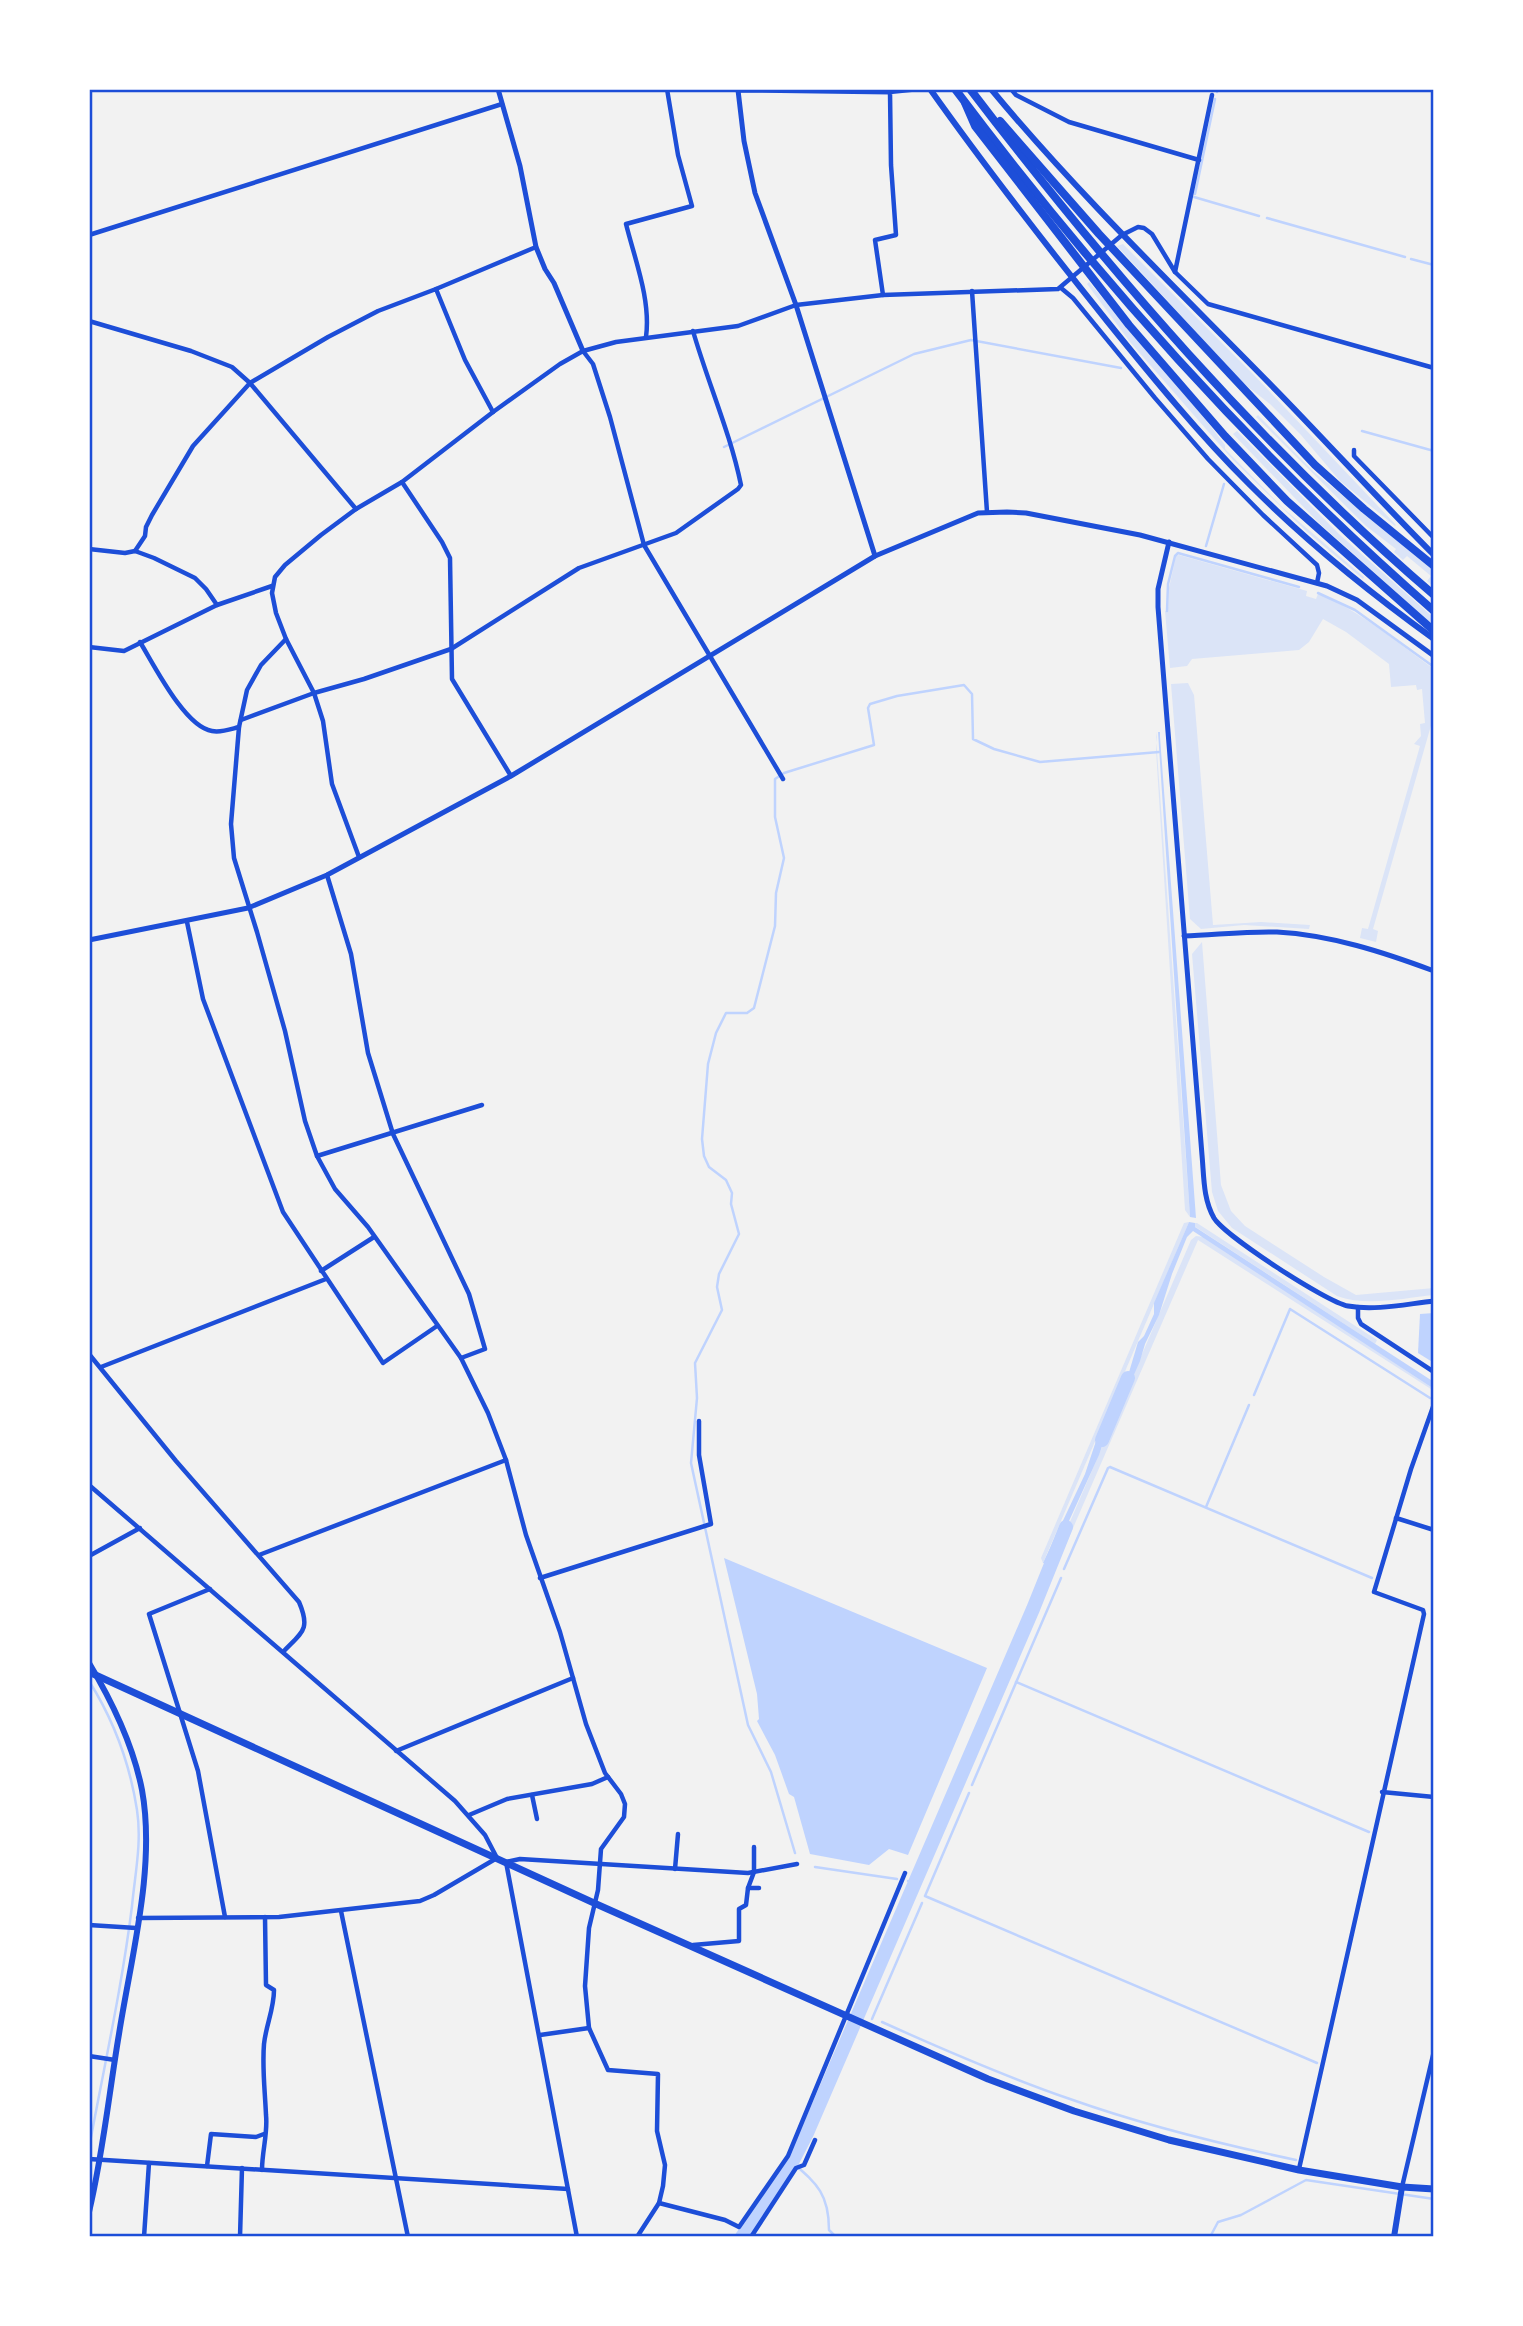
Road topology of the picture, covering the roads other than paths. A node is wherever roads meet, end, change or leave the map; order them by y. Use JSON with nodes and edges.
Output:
{"nodes":[{"id":1,"x":498,"y":89,"type":"edge"},
{"id":2,"x":667,"y":89,"type":"edge"},
{"id":3,"x":727,"y":89,"type":"edge"},
{"id":4,"x":919,"y":89,"type":"edge"},
{"id":5,"x":930,"y":89,"type":"edge"},
{"id":6,"x":954,"y":89,"type":"edge"},
{"id":7,"x":970,"y":89,"type":"edge"},
{"id":8,"x":991,"y":89,"type":"edge"},
{"id":9,"x":1011,"y":89,"type":"edge"},
{"id":10,"x":738,"y":90,"type":"edge"},
{"id":11,"x":890,"y":91,"type":"edge"},
{"id":12,"x":1212,"y":95,"type":"dead end"},
{"id":13,"x":965,"y":103,"type":"junction"},
{"id":14,"x":502,"y":104,"type":"junction"},
{"id":15,"x":984,"y":108,"type":"junction"},
{"id":16,"x":1199,"y":160,"type":"junction"},
{"id":17,"x":89,"y":235,"type":"edge"},
{"id":18,"x":1122,"y":235,"type":"junction"},
{"id":19,"x":536,"y":247,"type":"junction"},
{"id":20,"x":1175,"y":272,"type":"junction"},
{"id":21,"x":1072,"y":278,"type":"junction"},
{"id":22,"x":1061,"y":288,"type":"junction"},
{"id":23,"x":436,"y":289,"type":"junction"},
{"id":24,"x":972,"y":291,"type":"junction"},
{"id":25,"x":883,"y":295,"type":"junction"},
{"id":26,"x":796,"y":305,"type":"junction"},
{"id":27,"x":89,"y":321,"type":"edge"},
{"id":28,"x":694,"y":331,"type":"junction"},
{"id":29,"x":646,"y":337,"type":"junction"},
{"id":30,"x":583,"y":351,"type":"junction"},
{"id":31,"x":1434,"y":368,"type":"edge"},
{"id":32,"x":250,"y":383,"type":"junction"},
{"id":33,"x":493,"y":412,"type":"junction"},
{"id":34,"x":1354,"y":450,"type":"dead end"},
{"id":35,"x":402,"y":482,"type":"junction"},
{"id":36,"x":356,"y":509,"type":"junction"},
{"id":37,"x":987,"y":512,"type":"junction"},
{"id":38,"x":1434,"y":538,"type":"edge"},
{"id":39,"x":1169,"y":542,"type":"junction"},
{"id":40,"x":644,"y":545,"type":"junction"},
{"id":41,"x":89,"y":549,"type":"edge"},
{"id":42,"x":135,"y":551,"type":"junction"},
{"id":43,"x":1434,"y":555,"type":"edge"},
{"id":44,"x":875,"y":556,"type":"junction"},
{"id":45,"x":1434,"y":566,"type":"edge"},
{"id":46,"x":1317,"y":583,"type":"junction"},
{"id":47,"x":272,"y":586,"type":"junction"},
{"id":48,"x":1434,"y":595,"type":"edge"},
{"id":49,"x":217,"y":605,"type":"junction"},
{"id":50,"x":1434,"y":611,"type":"edge"},
{"id":51,"x":1434,"y":631,"type":"edge"},
{"id":52,"x":286,"y":639,"type":"junction"},
{"id":53,"x":1434,"y":639,"type":"edge"},
{"id":54,"x":140,"y":642,"type":"junction"},
{"id":55,"x":89,"y":647,"type":"edge"},
{"id":56,"x":452,"y":649,"type":"junction"},
{"id":57,"x":710,"y":654,"type":"junction"},
{"id":58,"x":1434,"y":656,"type":"edge"},
{"id":59,"x":314,"y":693,"type":"junction"},
{"id":60,"x":241,"y":720,"type":"junction"},
{"id":61,"x":239,"y":727,"type":"junction"},
{"id":62,"x":511,"y":776,"type":"junction"},
{"id":63,"x":783,"y":779,"type":"dead end"},
{"id":64,"x":359,"y":857,"type":"junction"},
{"id":65,"x":327,"y":875,"type":"junction"},
{"id":66,"x":248,"y":908,"type":"junction"},
{"id":67,"x":187,"y":922,"type":"junction"},
{"id":68,"x":1184,"y":936,"type":"junction"},
{"id":69,"x":89,"y":940,"type":"edge"},
{"id":70,"x":1434,"y":971,"type":"edge"},
{"id":71,"x":482,"y":1105,"type":"dead end"},
{"id":72,"x":393,"y":1134,"type":"junction"},
{"id":73,"x":317,"y":1156,"type":"junction"},
{"id":74,"x":374,"y":1237,"type":"junction"},
{"id":75,"x":321,"y":1271,"type":"junction"},
{"id":76,"x":326,"y":1279,"type":"junction"},
{"id":77,"x":1434,"y":1301,"type":"edge"},
{"id":78,"x":1358,"y":1307,"type":"junction"},
{"id":79,"x":437,"y":1326,"type":"junction"},
{"id":80,"x":89,"y":1354,"type":"edge"},
{"id":81,"x":461,"y":1358,"type":"junction"},
{"id":82,"x":101,"y":1367,"type":"junction"},
{"id":83,"x":1434,"y":1372,"type":"edge"},
{"id":84,"x":1434,"y":1404,"type":"edge"},
{"id":85,"x":699,"y":1421,"type":"dead end"},
{"id":86,"x":506,"y":1460,"type":"junction"},
{"id":87,"x":89,"y":1485,"type":"edge"},
{"id":88,"x":1396,"y":1518,"type":"junction"},
{"id":89,"x":140,"y":1528,"type":"junction"},
{"id":90,"x":1434,"y":1530,"type":"edge"},
{"id":91,"x":259,"y":1555,"type":"junction"},
{"id":92,"x":89,"y":1556,"type":"edge"},
{"id":93,"x":540,"y":1578,"type":"junction"},
{"id":94,"x":210,"y":1589,"type":"junction"},
{"id":95,"x":283,"y":1652,"type":"junction"},
{"id":96,"x":89,"y":1663,"type":"edge"},
{"id":97,"x":93,"y":1674,"type":"edge"},
{"id":98,"x":573,"y":1678,"type":"junction"},
{"id":99,"x":182,"y":1714,"type":"junction"},
{"id":100,"x":396,"y":1751,"type":"junction"},
{"id":101,"x":608,"y":1777,"type":"junction"},
{"id":102,"x":1382,"y":1792,"type":"junction"},
{"id":103,"x":532,"y":1795,"type":"junction"},
{"id":104,"x":1434,"y":1797,"type":"edge"},
{"id":105,"x":469,"y":1815,"type":"junction"},
{"id":106,"x":537,"y":1819,"type":"dead end"},
{"id":107,"x":678,"y":1834,"type":"dead end"},
{"id":108,"x":754,"y":1847,"type":"dead end"},
{"id":109,"x":497,"y":1858,"type":"junction"},
{"id":110,"x":506,"y":1862,"type":"junction"},
{"id":111,"x":601,"y":1864,"type":"junction"},
{"id":112,"x":797,"y":1864,"type":"dead end"},
{"id":113,"x":675,"y":1869,"type":"junction"},
{"id":114,"x":754,"y":1872,"type":"junction"},
{"id":115,"x":905,"y":1873,"type":"dead end"},
{"id":116,"x":748,"y":1888,"type":"junction"},
{"id":117,"x":760,"y":1888,"type":"dead end"},
{"id":118,"x":594,"y":1903,"type":"junction"},
{"id":119,"x":341,"y":1911,"type":"junction"},
{"id":120,"x":225,"y":1917,"type":"junction"},
{"id":121,"x":265,"y":1917,"type":"junction"},
{"id":122,"x":138,"y":1918,"type":"junction"},
{"id":123,"x":89,"y":1925,"type":"edge"},
{"id":124,"x":136,"y":1928,"type":"junction"},
{"id":125,"x":691,"y":1945,"type":"junction"},
{"id":126,"x":846,"y":2016,"type":"junction"},
{"id":127,"x":589,"y":2028,"type":"junction"},
{"id":128,"x":540,"y":2035,"type":"junction"},
{"id":129,"x":1434,"y":2051,"type":"edge"},
{"id":130,"x":89,"y":2056,"type":"edge"},
{"id":131,"x":115,"y":2060,"type":"junction"},
{"id":132,"x":265,"y":2134,"type":"junction"},
{"id":133,"x":815,"y":2140,"type":"dead end"},
{"id":134,"x":89,"y":2159,"type":"edge"},
{"id":135,"x":99,"y":2160,"type":"junction"},
{"id":136,"x":149,"y":2163,"type":"junction"},
{"id":137,"x":206,"y":2166,"type":"junction"},
{"id":138,"x":782,"y":2166,"type":"junction"},
{"id":139,"x":242,"y":2168,"type":"junction"},
{"id":140,"x":262,"y":2169,"type":"junction"},
{"id":141,"x":1299,"y":2170,"type":"junction"},
{"id":142,"x":793,"y":2173,"type":"junction"},
{"id":143,"x":396,"y":2178,"type":"junction"},
{"id":144,"x":1402,"y":2187,"type":"junction"},
{"id":145,"x":568,"y":2189,"type":"junction"},
{"id":146,"x":1434,"y":2189,"type":"edge"},
{"id":147,"x":659,"y":2203,"type":"junction"},
{"id":148,"x":89,"y":2213,"type":"edge"},
{"id":149,"x":144,"y":2237,"type":"edge"},
{"id":150,"x":240,"y":2237,"type":"edge"},
{"id":151,"x":408,"y":2237,"type":"edge"},
{"id":152,"x":577,"y":2237,"type":"edge"},
{"id":153,"x":637,"y":2237,"type":"edge"},
{"id":154,"x":751,"y":2237,"type":"edge"},
{"id":155,"x":1394,"y":2237,"type":"edge"}],
"edges":[{"from":1,"to":14,"type":"street"},
{"from":2,"to":29,"type":"street"},
{"from":3,"to":10,"type":"street"},
{"from":4,"to":11,"type":"street"},
{"from":5,"to":21,"type":"main road"},
{"from":6,"to":13,"type":"highway"},
{"from":7,"to":15,"type":"highway"},
{"from":8,"to":18,"type":"main road"},
{"from":9,"to":16,"type":"street"},
{"from":10,"to":11,"type":"street"},
{"from":10,"to":26,"type":"street"},
{"from":11,"to":25,"type":"street"},
{"from":12,"to":16,"type":"street"},
{"from":13,"to":50,"type":"highway"},
{"from":13,"to":51,"type":"highway"},
{"from":14,"to":17,"type":"street"},
{"from":14,"to":19,"type":"street"},
{"from":15,"to":45,"type":"highway"},
{"from":15,"to":48,"type":"highway"},
{"from":16,"to":20,"type":"street"},
{"from":18,"to":20,"type":"street"},
{"from":18,"to":21,"type":"street"},
{"from":18,"to":43,"type":"main road"},
{"from":19,"to":23,"type":"street"},
{"from":19,"to":30,"type":"street"},
{"from":20,"to":31,"type":"street"},
{"from":21,"to":22,"type":"street"},
{"from":21,"to":53,"type":"main road"},
{"from":22,"to":24,"type":"street"},
{"from":22,"to":46,"type":"street"},
{"from":23,"to":32,"type":"street"},
{"from":23,"to":33,"type":"street"},
{"from":24,"to":25,"type":"street"},
{"from":24,"to":37,"type":"street"},
{"from":25,"to":26,"type":"street"},
{"from":26,"to":28,"type":"street"},
{"from":26,"to":44,"type":"street"},
{"from":27,"to":32,"type":"street"},
{"from":28,"to":29,"type":"street"},
{"from":28,"to":40,"type":"street"},
{"from":29,"to":30,"type":"street"},
{"from":30,"to":33,"type":"street"},
{"from":30,"to":40,"type":"street"},
{"from":32,"to":36,"type":"street"},
{"from":32,"to":42,"type":"street"},
{"from":33,"to":35,"type":"street"},
{"from":34,"to":38,"type":"street"},
{"from":35,"to":36,"type":"street"},
{"from":35,"to":56,"type":"street"},
{"from":36,"to":47,"type":"street"},
{"from":37,"to":39,"type":"street"},
{"from":37,"to":44,"type":"street"},
{"from":39,"to":46,"type":"street"},
{"from":39,"to":68,"type":"street"},
{"from":40,"to":56,"type":"street"},
{"from":40,"to":57,"type":"street"},
{"from":41,"to":42,"type":"street"},
{"from":42,"to":49,"type":"street"},
{"from":44,"to":57,"type":"street"},
{"from":46,"to":58,"type":"street"},
{"from":47,"to":49,"type":"street"},
{"from":47,"to":52,"type":"street"},
{"from":49,"to":54,"type":"street"},
{"from":52,"to":59,"type":"street"},
{"from":52,"to":60,"type":"street"},
{"from":54,"to":55,"type":"street"},
{"from":54,"to":61,"type":"street"},
{"from":56,"to":59,"type":"street"},
{"from":56,"to":62,"type":"street"},
{"from":57,"to":62,"type":"street"},
{"from":57,"to":63,"type":"street"},
{"from":59,"to":60,"type":"street"},
{"from":59,"to":64,"type":"street"},
{"from":60,"to":61,"type":"street"},
{"from":61,"to":66,"type":"street"},
{"from":62,"to":64,"type":"street"},
{"from":64,"to":65,"type":"street"},
{"from":65,"to":66,"type":"street"},
{"from":65,"to":72,"type":"street"},
{"from":66,"to":67,"type":"street"},
{"from":66,"to":73,"type":"street"},
{"from":67,"to":69,"type":"street"},
{"from":67,"to":75,"type":"street"},
{"from":68,"to":70,"type":"street"},
{"from":68,"to":78,"type":"street"},
{"from":71,"to":72,"type":"street"},
{"from":72,"to":73,"type":"street"},
{"from":72,"to":81,"type":"street"},
{"from":73,"to":74,"type":"street"},
{"from":74,"to":75,"type":"street"},
{"from":74,"to":79,"type":"street"},
{"from":75,"to":76,"type":"street"},
{"from":76,"to":79,"type":"street"},
{"from":76,"to":82,"type":"street"},
{"from":77,"to":78,"type":"street"},
{"from":78,"to":83,"type":"street"},
{"from":79,"to":81,"type":"street"},
{"from":80,"to":82,"type":"street"},
{"from":81,"to":86,"type":"street"},
{"from":82,"to":91,"type":"street"},
{"from":84,"to":88,"type":"street"},
{"from":85,"to":93,"type":"street"},
{"from":86,"to":91,"type":"street"},
{"from":86,"to":93,"type":"street"},
{"from":87,"to":89,"type":"street"},
{"from":88,"to":90,"type":"street"},
{"from":88,"to":102,"type":"street"},
{"from":89,"to":92,"type":"street"},
{"from":89,"to":94,"type":"street"},
{"from":91,"to":95,"type":"street"},
{"from":93,"to":98,"type":"street"},
{"from":94,"to":95,"type":"street"},
{"from":94,"to":99,"type":"street"},
{"from":95,"to":100,"type":"street"},
{"from":96,"to":97,"type":"main road"},
{"from":97,"to":99,"type":"main road"},
{"from":97,"to":122,"type":"main road"},
{"from":98,"to":100,"type":"street"},
{"from":98,"to":101,"type":"street"},
{"from":99,"to":109,"type":"main road"},
{"from":99,"to":120,"type":"street"},
{"from":100,"to":105,"type":"street"},
{"from":101,"to":103,"type":"street"},
{"from":101,"to":111,"type":"street"},
{"from":102,"to":104,"type":"street"},
{"from":102,"to":141,"type":"street"},
{"from":103,"to":105,"type":"street"},
{"from":103,"to":106,"type":"street"},
{"from":105,"to":109,"type":"street"},
{"from":107,"to":113,"type":"street"},
{"from":108,"to":114,"type":"street"},
{"from":109,"to":110,"type":"main road"},
{"from":109,"to":119,"type":"street"},
{"from":110,"to":111,"type":"street"},
{"from":110,"to":118,"type":"main road"},
{"from":110,"to":128,"type":"street"},
{"from":111,"to":113,"type":"street"},
{"from":111,"to":118,"type":"street"},
{"from":112,"to":114,"type":"street"},
{"from":113,"to":114,"type":"street"},
{"from":114,"to":116,"type":"street"},
{"from":115,"to":126,"type":"street"},
{"from":116,"to":117,"type":"street"},
{"from":116,"to":125,"type":"street"},
{"from":118,"to":125,"type":"main road"},
{"from":118,"to":127,"type":"street"},
{"from":119,"to":121,"type":"street"},
{"from":119,"to":143,"type":"street"},
{"from":120,"to":121,"type":"street"},
{"from":120,"to":122,"type":"street"},
{"from":121,"to":132,"type":"street"},
{"from":122,"to":124,"type":"main road"},
{"from":123,"to":124,"type":"street"},
{"from":124,"to":131,"type":"main road"},
{"from":125,"to":126,"type":"main road"},
{"from":126,"to":138,"type":"street"},
{"from":126,"to":141,"type":"main road"},
{"from":127,"to":128,"type":"street"},
{"from":127,"to":147,"type":"street"},
{"from":128,"to":145,"type":"street"},
{"from":129,"to":144,"type":"street"},
{"from":130,"to":131,"type":"street"},
{"from":131,"to":135,"type":"main road"},
{"from":132,"to":137,"type":"street"},
{"from":132,"to":140,"type":"street"},
{"from":133,"to":142,"type":"street"},
{"from":134,"to":135,"type":"street"},
{"from":135,"to":136,"type":"street"},
{"from":135,"to":148,"type":"main road"},
{"from":136,"to":137,"type":"street"},
{"from":136,"to":149,"type":"street"},
{"from":137,"to":139,"type":"street"},
{"from":138,"to":142,"type":"street"},
{"from":138,"to":147,"type":"street"},
{"from":139,"to":140,"type":"street"},
{"from":139,"to":150,"type":"street"},
{"from":140,"to":143,"type":"street"},
{"from":141,"to":144,"type":"main road"},
{"from":142,"to":154,"type":"street"},
{"from":143,"to":145,"type":"street"},
{"from":143,"to":151,"type":"street"},
{"from":144,"to":146,"type":"main road"},
{"from":144,"to":155,"type":"main road"},
{"from":145,"to":152,"type":"street"},
{"from":147,"to":153,"type":"street"}]}
